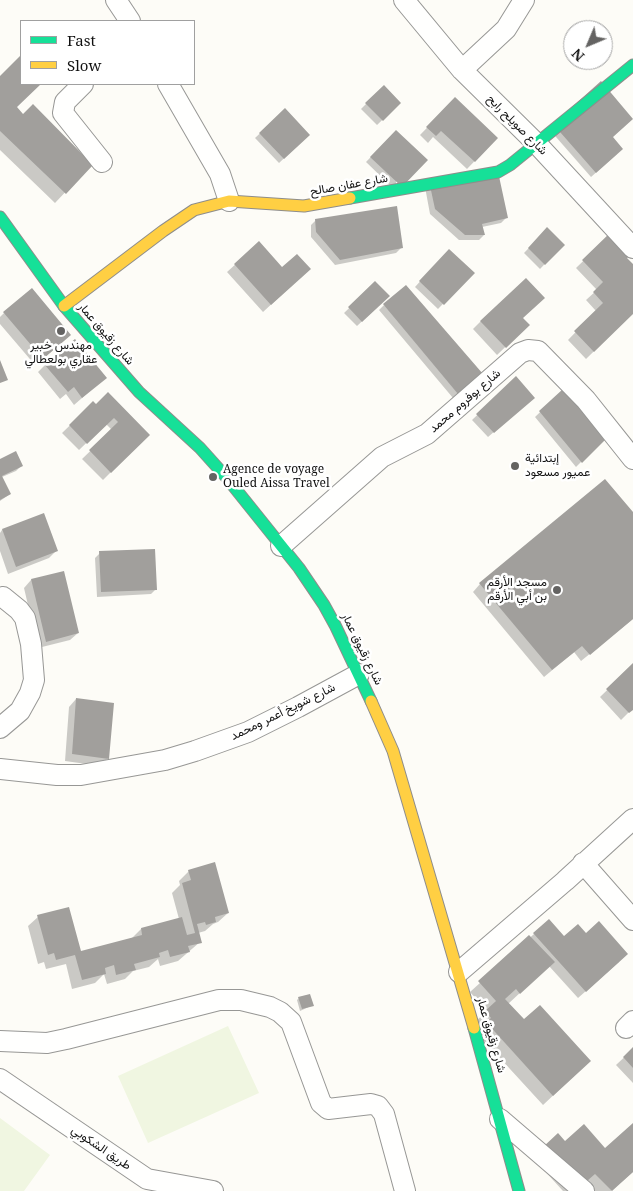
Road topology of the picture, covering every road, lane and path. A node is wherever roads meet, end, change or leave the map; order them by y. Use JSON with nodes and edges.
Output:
{"nodes":[{"id":1,"x":116,"y":0,"type":"edge"},
{"id":2,"x":404,"y":0,"type":"edge"},
{"id":3,"x":524,"y":0,"type":"edge"},
{"id":4,"x":129,"y":20,"type":"edge"},
{"id":5,"x":633,"y":64,"type":"edge"},
{"id":6,"x":462,"y":70,"type":"junction"},
{"id":7,"x":83,"y":85,"type":"edge"},
{"id":8,"x":169,"y":85,"type":"edge"},
{"id":9,"x":536,"y":143,"type":"junction"},
{"id":10,"x":102,"y":162,"type":"dead end"},
{"id":11,"x":230,"y":200,"type":"junction"},
{"id":12,"x":0,"y":218,"type":"edge"},
{"id":13,"x":633,"y":248,"type":"edge"},
{"id":14,"x":64,"y":306,"type":"junction"},
{"id":15,"x":633,"y":459,"type":"edge"},
{"id":16,"x":281,"y":546,"type":"junction"},
{"id":17,"x":3,"y":597,"type":"dead end"},
{"id":18,"x":359,"y":674,"type":"junction"},
{"id":19,"x":0,"y":728,"type":"edge"},
{"id":20,"x":0,"y":769,"type":"edge"},
{"id":21,"x":633,"y":818,"type":"edge"},
{"id":22,"x":583,"y":863,"type":"junction"},
{"id":23,"x":633,"y":920,"type":"edge"},
{"id":24,"x":458,"y":972,"type":"junction"},
{"id":25,"x":0,"y":1041,"type":"edge"},
{"id":26,"x":0,"y":1079,"type":"edge"},
{"id":27,"x":500,"y":1120,"type":"junction"},
{"id":28,"x":213,"y":1191,"type":"edge"},
{"id":29,"x":405,"y":1191,"type":"edge"},
{"id":30,"x":519,"y":1191,"type":"edge"},
{"id":31,"x":584,"y":1191,"type":"edge"}],
"edges":[{"from":1,"to":4,"type":"street"},
{"from":2,"to":6,"type":"street","name":"شارع صويلح رابح"},
{"from":3,"to":6,"type":"street"},
{"from":5,"to":9,"type":"main road","name":"شارع عفان صالح"},
{"from":6,"to":9,"type":"street","name":"شارع صويلح رابح"},
{"from":7,"to":10,"type":"street"},
{"from":8,"to":11,"type":"street"},
{"from":9,"to":11,"type":"main road","name":"شارع عفان صالح"},
{"from":9,"to":13,"type":"street","name":"شارع صويلح رابح"},
{"from":11,"to":14,"type":"main road","name":"شارع عفان صالح"},
{"from":12,"to":14,"type":"main road","name":"شارع زقيوق عمار"},
{"from":14,"to":16,"type":"main road","name":"شارع زقيوق عمار"},
{"from":15,"to":16,"type":"street","name":"شارع بوفروم محمد"},
{"from":16,"to":18,"type":"main road","name":"شارع زقيوق عمار"},
{"from":17,"to":19,"type":"street"},
{"from":18,"to":20,"type":"street","name":"شارع شويخ أعمر ومحمد"},
{"from":18,"to":24,"type":"main road","name":"شارع زقيوق عمار"},
{"from":21,"to":22,"type":"street"},
{"from":22,"to":23,"type":"street"},
{"from":22,"to":24,"type":"street"},
{"from":24,"to":27,"type":"main road","name":"شارع زقيوق عمار"},
{"from":25,"to":29,"type":"street"},
{"from":26,"to":28,"type":"street","name":"طريق الشكوبي"},
{"from":27,"to":30,"type":"main road","name":"شارع زقيوق عمار"},
{"from":27,"to":31,"type":"street"}]}
